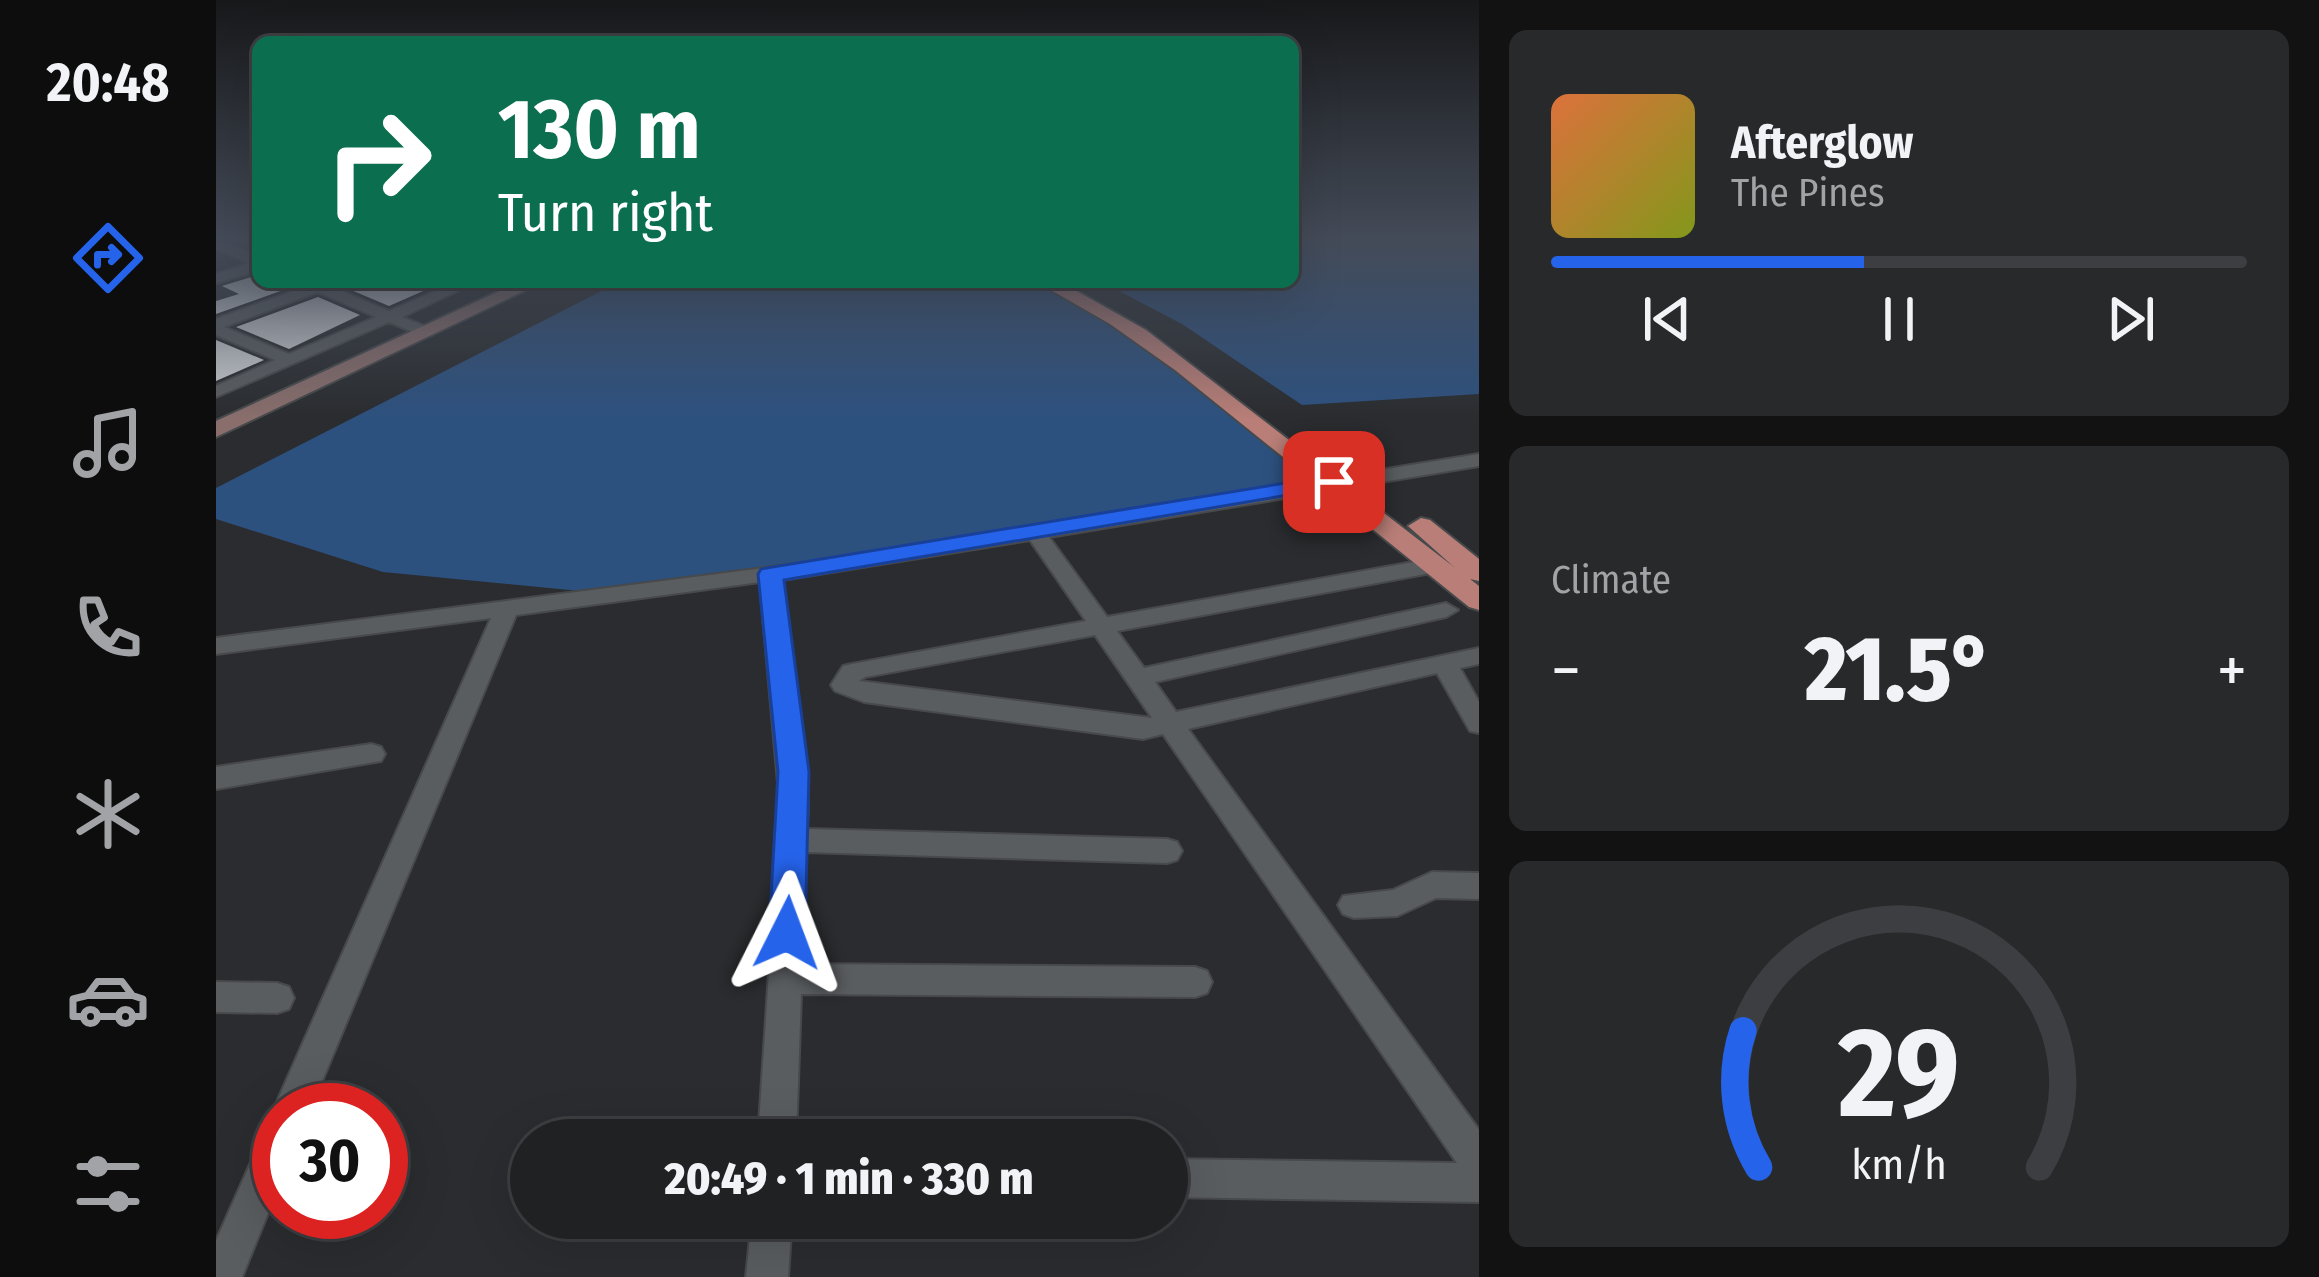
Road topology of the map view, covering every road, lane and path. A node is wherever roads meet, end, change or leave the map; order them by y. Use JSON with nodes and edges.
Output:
{"nodes":[{"id":1,"x":277,"y":300,"type":"edge"},
{"id":2,"x":349,"y":300,"type":"edge"},
{"id":3,"x":430,"y":300,"type":"edge"},
{"id":4,"x":481,"y":300,"type":"edge"},
{"id":5,"x":493,"y":300,"type":"edge"},
{"id":6,"x":1081,"y":300,"type":"edge"},
{"id":7,"x":1101,"y":300,"type":"edge"},
{"id":8,"x":390,"y":317,"type":"junction"},
{"id":9,"x":216,"y":326,"type":"edge"},
{"id":10,"x":421,"y":330,"type":"junction"},
{"id":11,"x":288,"y":360,"type":"junction"},
{"id":12,"x":216,"y":392,"type":"edge"},
{"id":13,"x":216,"y":420,"type":"edge"},
{"id":14,"x":216,"y":430,"type":"edge"},
{"id":15,"x":1478,"y":461,"type":"edge"},
{"id":16,"x":1360,"y":477,"type":"junction"},
{"id":17,"x":1334,"y":482,"type":"junction"},
{"id":18,"x":1034,"y":532,"type":"junction"},
{"id":19,"x":1436,"y":565,"type":"junction"},
{"id":20,"x":1479,"y":573,"type":"edge"},
{"id":21,"x":770,"y":574,"type":"junction"},
{"id":22,"x":1479,"y":601,"type":"edge"},
{"id":23,"x":507,"y":608,"type":"junction"},
{"id":24,"x":1446,"y":610,"type":"dead end"},
{"id":25,"x":1100,"y":626,"type":"junction"},
{"id":26,"x":216,"y":646,"type":"edge"},
{"id":27,"x":1479,"y":656,"type":"edge"},
{"id":28,"x":1444,"y":663,"type":"junction"},
{"id":29,"x":1136,"y":678,"type":"junction"},
{"id":30,"x":1479,"y":724,"type":"edge"},
{"id":31,"x":1169,"y":725,"type":"junction"},
{"id":32,"x":370,"y":754,"type":"dead end"},
{"id":33,"x":216,"y":778,"type":"edge"},
{"id":34,"x":792,"y":840,"type":"junction"},
{"id":35,"x":1167,"y":851,"type":"dead end"},
{"id":36,"x":1479,"y":886,"type":"edge"},
{"id":37,"x":1354,"y":905,"type":"dead end"},
{"id":38,"x":785,"y":979,"type":"junction"},
{"id":39,"x":1195,"y":982,"type":"dead end"},
{"id":40,"x":216,"y":997,"type":"edge"},
{"id":41,"x":277,"y":998,"type":"dead end"},
{"id":42,"x":304,"y":1083,"type":"edge"},
{"id":43,"x":778,"y":1119,"type":"edge"},
{"id":44,"x":1479,"y":1162,"type":"edge"},
{"id":45,"x":1188,"y":1178,"type":"edge"},
{"id":46,"x":1479,"y":1184,"type":"edge"},
{"id":47,"x":252,"y":1204,"type":"edge"},
{"id":48,"x":770,"y":1239,"type":"edge"},
{"id":49,"x":221,"y":1277,"type":"edge"},
{"id":50,"x":767,"y":1277,"type":"edge"}],
"edges":[{"from":1,"to":9,"type":"street"},
{"from":2,"to":8,"type":"street"},
{"from":3,"to":8,"type":"street"},
{"from":4,"to":10,"type":"main road"},
{"from":5,"to":10,"type":"main road"},
{"from":6,"to":17,"type":"main road"},
{"from":7,"to":16,"type":"main road"},
{"from":8,"to":10,"type":"street"},
{"from":8,"to":11,"type":"street"},
{"from":9,"to":11,"type":"street"},
{"from":10,"to":13,"type":"main road"},
{"from":10,"to":14,"type":"main road"},
{"from":11,"to":12,"type":"street"},
{"from":15,"to":16,"type":"street"},
{"from":16,"to":17,"type":"street"},
{"from":16,"to":20,"type":"main road"},
{"from":17,"to":18,"type":"street"},
{"from":17,"to":19,"type":"main road"},
{"from":18,"to":21,"type":"street"},
{"from":18,"to":25,"type":"street"},
{"from":19,"to":22,"type":"main road"},
{"from":19,"to":25,"type":"street"},
{"from":21,"to":23,"type":"street"},
{"from":21,"to":34,"type":"street"},
{"from":23,"to":26,"type":"street"},
{"from":23,"to":42,"type":"street"},
{"from":24,"to":29,"type":"street"},
{"from":25,"to":29,"type":"street"},
{"from":25,"to":31,"type":"street"},
{"from":27,"to":28,"type":"street"},
{"from":28,"to":30,"type":"street"},
{"from":28,"to":31,"type":"street"},
{"from":29,"to":31,"type":"street"},
{"from":31,"to":44,"type":"street"},
{"from":32,"to":33,"type":"street"},
{"from":34,"to":35,"type":"street"},
{"from":34,"to":38,"type":"street"},
{"from":36,"to":37,"type":"street"},
{"from":38,"to":39,"type":"street"},
{"from":38,"to":43,"type":"street"},
{"from":40,"to":41,"type":"street"},
{"from":45,"to":46,"type":"street"},
{"from":47,"to":49,"type":"street"},
{"from":48,"to":50,"type":"street"}]}
